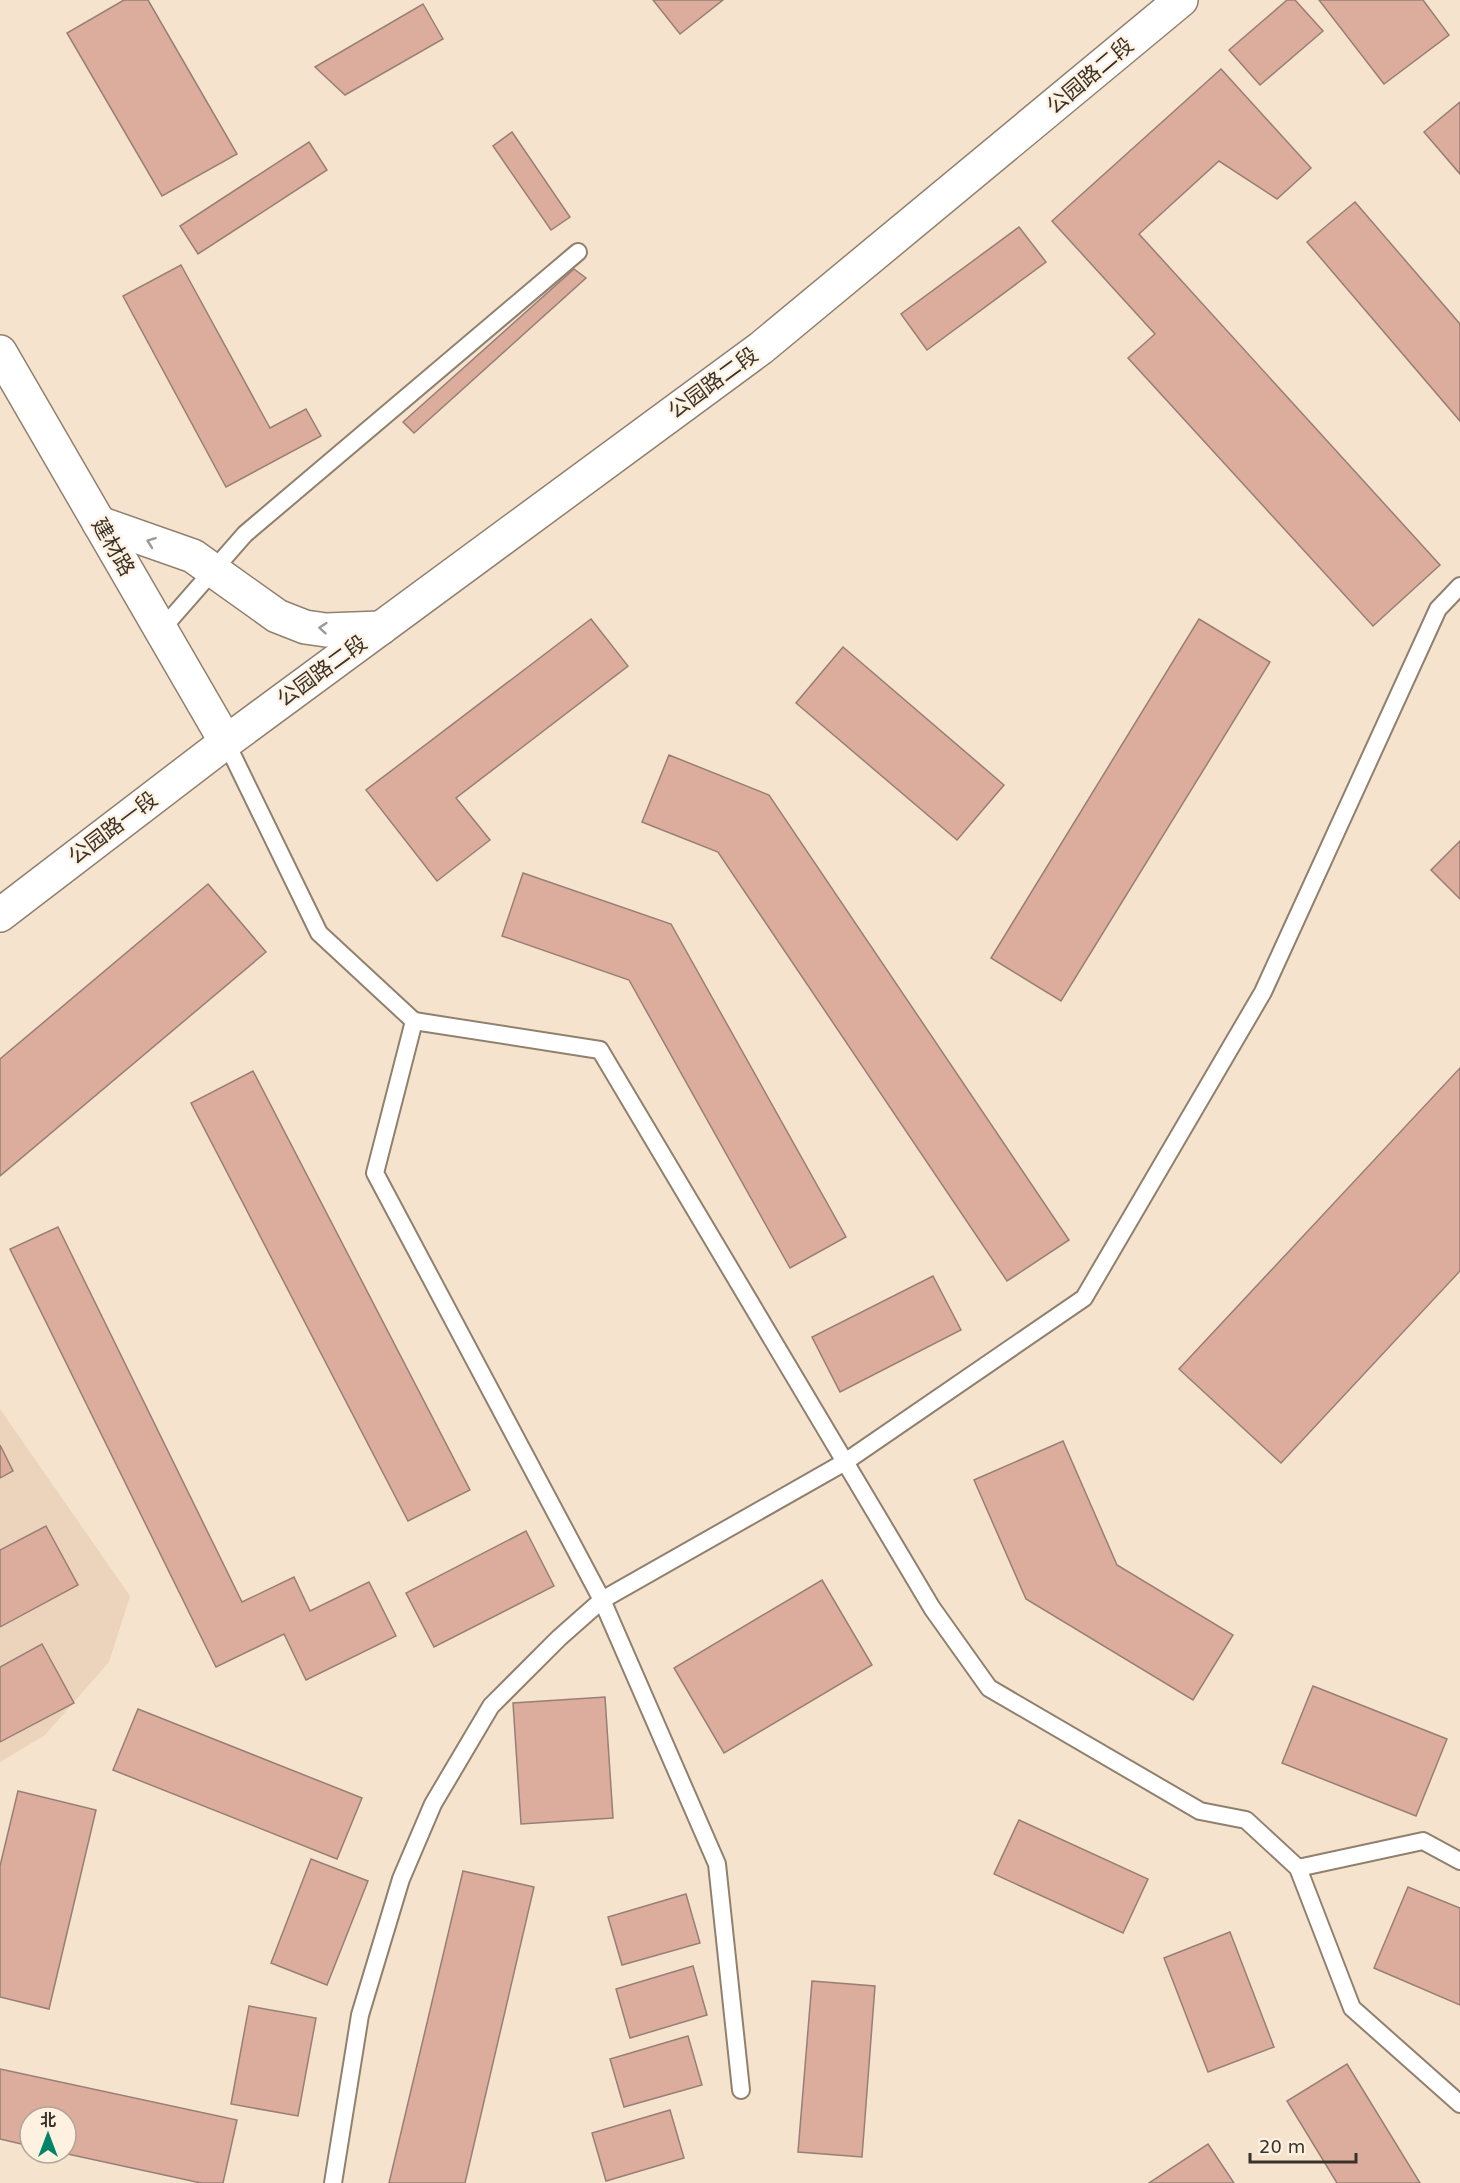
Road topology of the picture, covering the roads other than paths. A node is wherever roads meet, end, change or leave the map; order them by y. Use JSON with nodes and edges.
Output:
{"nodes":[{"id":1,"x":1181,"y":0,"type":"edge"},
{"id":2,"x":578,"y":252,"type":"dead end"},
{"id":3,"x":0,"y":352,"type":"edge"},
{"id":4,"x":99,"y":523,"type":"junction"},
{"id":5,"x":213,"y":570,"type":"junction"},
{"id":6,"x":1460,"y":586,"type":"edge"},
{"id":7,"x":381,"y":628,"type":"junction"},
{"id":8,"x":161,"y":630,"type":"junction"},
{"id":9,"x":226,"y":742,"type":"junction"},
{"id":10,"x":0,"y":915,"type":"edge"},
{"id":11,"x":414,"y":1021,"type":"junction"},
{"id":12,"x":845,"y":1462,"type":"junction"},
{"id":13,"x":602,"y":1600,"type":"junction"},
{"id":14,"x":1460,"y":1861,"type":"edge"},
{"id":15,"x":1298,"y":1868,"type":"junction"},
{"id":16,"x":741,"y":2090,"type":"dead end"},
{"id":17,"x":1460,"y":2104,"type":"edge"},
{"id":18,"x":333,"y":2183,"type":"edge"}],
"edges":[{"from":1,"to":7,"type":"street","name":"公园路二段"},
{"from":2,"to":5,"type":"lane"},
{"from":3,"to":4,"type":"street","name":"建材路"},
{"from":5,"to":4,"type":"street","one_way":true},
{"from":4,"to":8,"type":"street","name":"建材路"},
{"from":7,"to":5,"type":"street","one_way":true},
{"from":5,"to":8,"type":"lane"},
{"from":6,"to":12,"type":"lane"},
{"from":7,"to":9,"type":"street","name":"公园路二段"},
{"from":8,"to":9,"type":"street","name":"建材路"},
{"from":9,"to":10,"type":"street","name":"公园路一段"},
{"from":9,"to":11,"type":"lane"},
{"from":11,"to":12,"type":"lane"},
{"from":11,"to":13,"type":"lane"},
{"from":12,"to":13,"type":"lane"},
{"from":12,"to":15,"type":"lane"},
{"from":13,"to":16,"type":"lane"},
{"from":13,"to":18,"type":"lane"},
{"from":14,"to":15,"type":"lane"},
{"from":15,"to":17,"type":"lane"}]}
